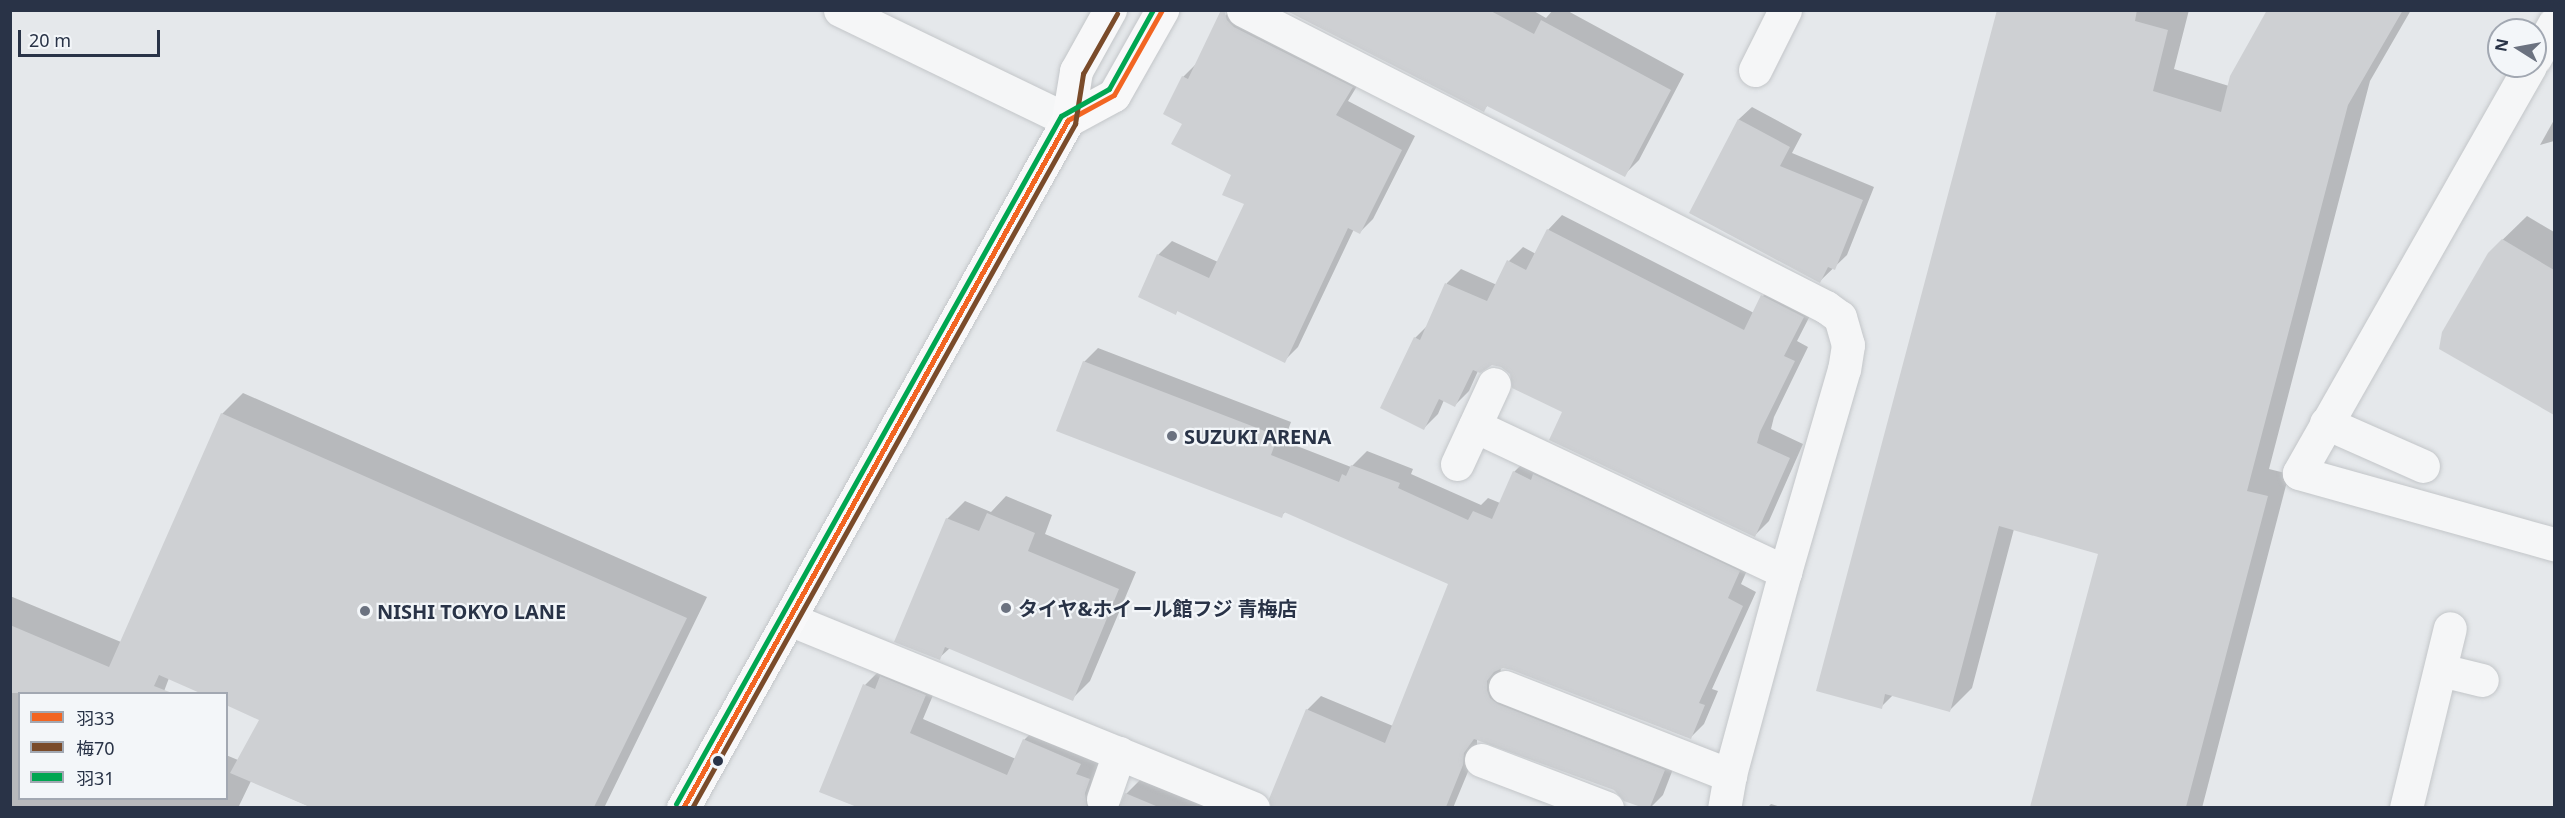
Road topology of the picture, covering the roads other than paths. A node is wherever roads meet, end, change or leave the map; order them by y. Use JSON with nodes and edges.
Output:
{"nodes":[{"id":1,"x":840,"y":10,"type":"edge"},
{"id":2,"x":1110,"y":10,"type":"edge"},
{"id":3,"x":1162,"y":10,"type":"edge"},
{"id":4,"x":1243,"y":10,"type":"edge"},
{"id":5,"x":1785,"y":10,"type":"edge"},
{"id":6,"x":1755,"y":70,"type":"dead end"},
{"id":7,"x":2523,"y":78,"type":"edge"},
{"id":8,"x":1068,"y":120,"type":"junction"},
{"id":9,"x":1494,"y":384,"type":"dead end"},
{"id":10,"x":2326,"y":423,"type":"junction"},
{"id":11,"x":1475,"y":426,"type":"junction"},
{"id":12,"x":1456,"y":464,"type":"dead end"},
{"id":13,"x":2423,"y":465,"type":"dead end"},
{"id":14,"x":2554,"y":544,"type":"edge"},
{"id":15,"x":1785,"y":572,"type":"junction"},
{"id":16,"x":789,"y":619,"type":"junction"},
{"id":17,"x":2450,"y":628,"type":"dead end"},
{"id":18,"x":2440,"y":670,"type":"junction"},
{"id":19,"x":2482,"y":680,"type":"dead end"},
{"id":20,"x":1505,"y":687,"type":"dead end"},
{"id":21,"x":1119,"y":753,"type":"junction"},
{"id":22,"x":1481,"y":760,"type":"dead end"},
{"id":23,"x":1730,"y":775,"type":"junction"},
{"id":24,"x":1103,"y":799,"type":"dead end"},
{"id":25,"x":683,"y":807,"type":"edge"},
{"id":26,"x":1254,"y":807,"type":"edge"},
{"id":27,"x":1607,"y":807,"type":"edge"},
{"id":28,"x":1724,"y":807,"type":"edge"},
{"id":29,"x":2406,"y":807,"type":"edge"}],
"edges":[{"from":1,"to":8,"type":"street"},
{"from":2,"to":8,"type":"main road"},
{"from":3,"to":8,"type":"main road"},
{"from":4,"to":15,"type":"street"},
{"from":5,"to":6,"type":"street"},
{"from":7,"to":10,"type":"street"},
{"from":8,"to":16,"type":"main road"},
{"from":9,"to":11,"type":"street"},
{"from":10,"to":13,"type":"street"},
{"from":10,"to":14,"type":"street"},
{"from":11,"to":12,"type":"street"},
{"from":11,"to":15,"type":"street"},
{"from":15,"to":23,"type":"street"},
{"from":16,"to":21,"type":"street"},
{"from":16,"to":25,"type":"main road"},
{"from":17,"to":18,"type":"street"},
{"from":18,"to":19,"type":"street"},
{"from":18,"to":29,"type":"street"},
{"from":20,"to":23,"type":"street"},
{"from":21,"to":24,"type":"street"},
{"from":21,"to":26,"type":"street"},
{"from":22,"to":27,"type":"street"},
{"from":23,"to":28,"type":"street"}]}
